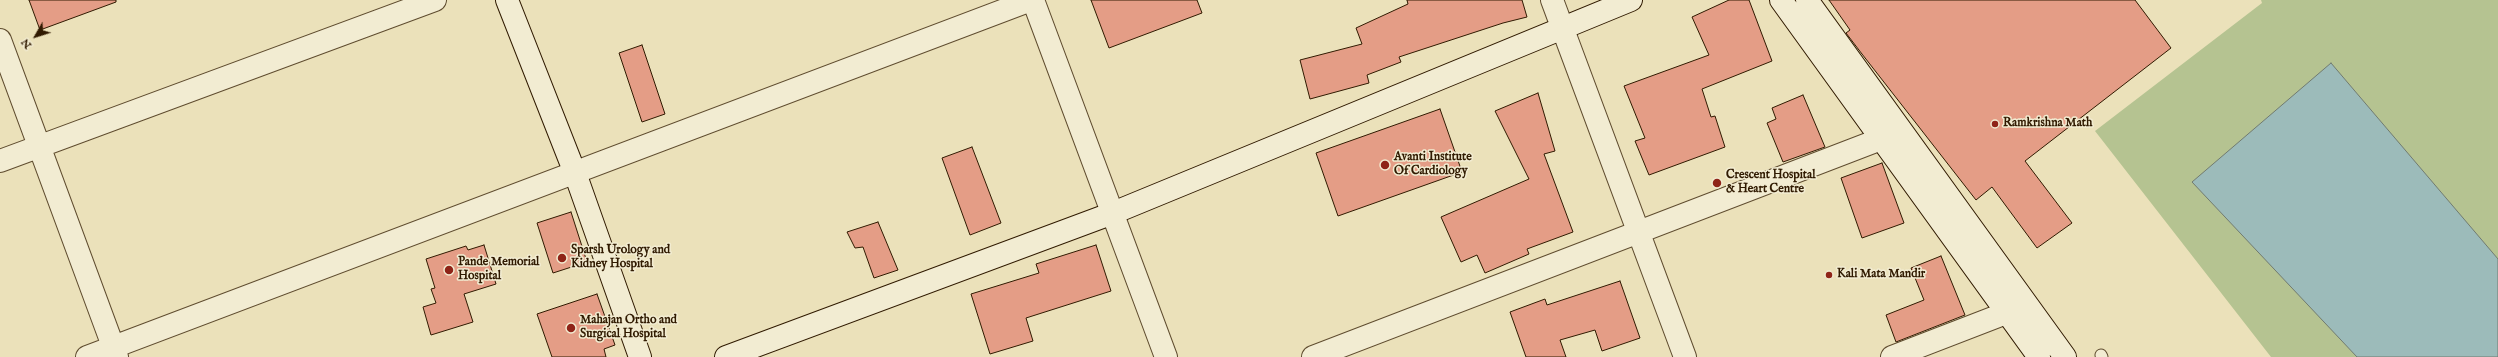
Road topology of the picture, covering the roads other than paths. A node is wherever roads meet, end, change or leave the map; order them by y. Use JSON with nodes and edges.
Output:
{"nodes":[{"id":1,"x":434,"y":0,"type":"edge"},
{"id":2,"x":507,"y":0,"type":"edge"},
{"id":3,"x":1032,"y":0,"type":"edge"},
{"id":4,"x":1552,"y":0,"type":"edge"},
{"id":5,"x":1631,"y":0,"type":"edge"},
{"id":6,"x":1782,"y":0,"type":"edge"},
{"id":7,"x":1807,"y":0,"type":"edge"},
{"id":8,"x":1562,"y":28,"type":"junction"},
{"id":9,"x":0,"y":40,"type":"edge"},
{"id":10,"x":1890,"y":134,"type":"junction"},
{"id":11,"x":40,"y":146,"type":"junction"},
{"id":12,"x":0,"y":161,"type":"edge"},
{"id":13,"x":575,"y":173,"type":"junction"},
{"id":14,"x":1113,"y":213,"type":"junction"},
{"id":15,"x":1638,"y":232,"type":"junction"},
{"id":16,"x":2024,"y":302,"type":"junction"},
{"id":17,"x":2006,"y":313,"type":"junction"},
{"id":18,"x":115,"y":352,"type":"edge"},
{"id":19,"x":87,"y":357,"type":"edge"},
{"id":20,"x":640,"y":357,"type":"edge"},
{"id":21,"x":726,"y":357,"type":"edge"},
{"id":22,"x":1166,"y":357,"type":"edge"},
{"id":23,"x":1313,"y":357,"type":"edge"},
{"id":24,"x":1685,"y":357,"type":"edge"},
{"id":25,"x":1892,"y":357,"type":"edge"},
{"id":26,"x":2039,"y":357,"type":"edge"},
{"id":27,"x":2065,"y":357,"type":"edge"}],
"edges":[{"from":1,"to":11,"type":"street"},
{"from":2,"to":13,"type":"street"},
{"from":3,"to":13,"type":"street"},
{"from":3,"to":14,"type":"street"},
{"from":4,"to":8,"type":"street"},
{"from":5,"to":8,"type":"street"},
{"from":6,"to":10,"type":"street"},
{"from":7,"to":10,"type":"street"},
{"from":8,"to":14,"type":"street"},
{"from":8,"to":15,"type":"street"},
{"from":9,"to":11,"type":"street"},
{"from":10,"to":15,"type":"street"},
{"from":10,"to":16,"type":"street"},
{"from":10,"to":17,"type":"street"},
{"from":11,"to":12,"type":"street"},
{"from":11,"to":18,"type":"street"},
{"from":13,"to":18,"type":"street"},
{"from":13,"to":20,"type":"street"},
{"from":14,"to":21,"type":"street"},
{"from":14,"to":22,"type":"street"},
{"from":15,"to":23,"type":"street"},
{"from":15,"to":24,"type":"street"},
{"from":16,"to":17,"type":"street"},
{"from":16,"to":27,"type":"street"},
{"from":17,"to":25,"type":"street"},
{"from":17,"to":26,"type":"street"},
{"from":18,"to":19,"type":"street"}]}
